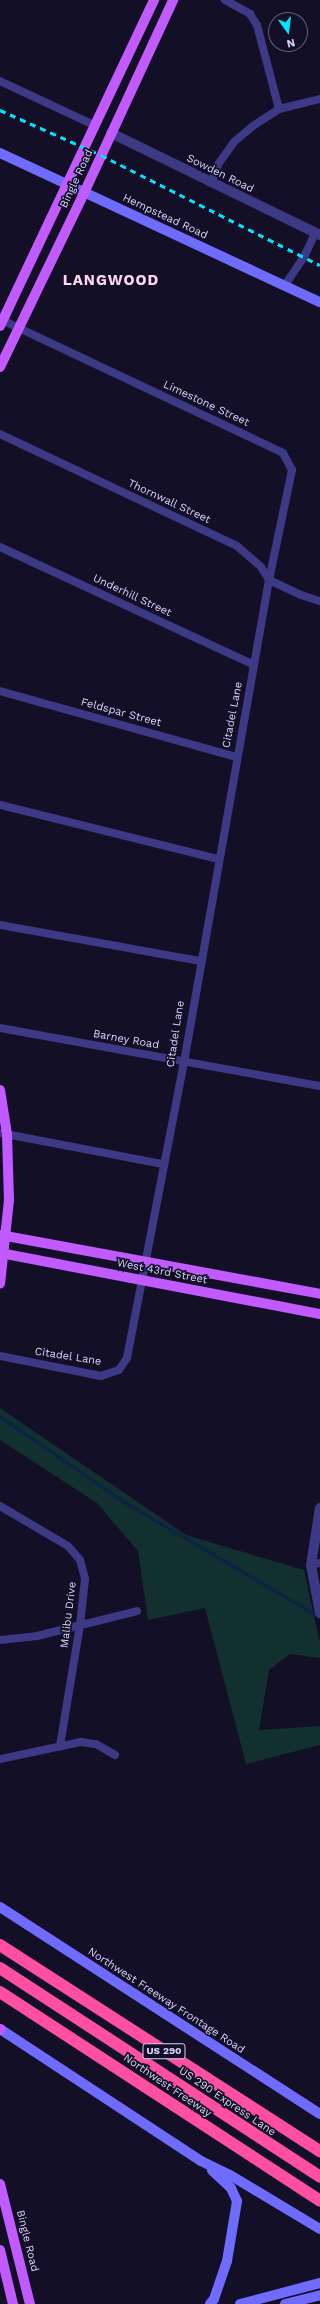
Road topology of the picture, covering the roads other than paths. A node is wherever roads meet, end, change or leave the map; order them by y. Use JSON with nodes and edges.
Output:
{"nodes":[{"id":1,"x":154,"y":0,"type":"edge"},
{"id":2,"x":173,"y":0,"type":"edge"},
{"id":3,"x":225,"y":0,"type":"edge"},
{"id":4,"x":128,"y":58,"type":"junction"},
{"id":5,"x":143,"y":64,"type":"junction"},
{"id":6,"x":0,"y":81,"type":"edge"},
{"id":7,"x":320,"y":99,"type":"edge"},
{"id":8,"x":279,"y":109,"type":"junction"},
{"id":9,"x":94,"y":125,"type":"junction"},
{"id":10,"x":111,"y":134,"type":"junction"},
{"id":11,"x":0,"y":153,"type":"edge"},
{"id":12,"x":211,"y":183,"type":"junction"},
{"id":13,"x":67,"y":185,"type":"junction"},
{"id":14,"x":84,"y":193,"type":"junction"},
{"id":15,"x":317,"y":234,"type":"edge"},
{"id":16,"x":285,"y":285,"type":"junction"},
{"id":17,"x":320,"y":302,"type":"edge"},
{"id":18,"x":1,"y":322,"type":"edge"},
{"id":19,"x":20,"y":328,"type":"junction"},
{"id":20,"x":0,"y":367,"type":"edge"},
{"id":21,"x":0,"y":434,"type":"edge"},
{"id":22,"x":0,"y":547,"type":"edge"},
{"id":23,"x":269,"y":580,"type":"junction"},
{"id":24,"x":320,"y":601,"type":"edge"},
{"id":25,"x":254,"y":665,"type":"junction"},
{"id":26,"x":0,"y":691,"type":"edge"},
{"id":27,"x":236,"y":757,"type":"junction"},
{"id":28,"x":0,"y":805,"type":"edge"},
{"id":29,"x":218,"y":859,"type":"junction"},
{"id":30,"x":0,"y":925,"type":"edge"},
{"id":31,"x":201,"y":961,"type":"junction"},
{"id":32,"x":0,"y":1028,"type":"edge"},
{"id":33,"x":184,"y":1062,"type":"junction"},
{"id":34,"x":320,"y":1086,"type":"edge"},
{"id":35,"x":0,"y":1090,"type":"edge"},
{"id":36,"x":3,"y":1134,"type":"edge"},
{"id":37,"x":163,"y":1164,"type":"junction"},
{"id":38,"x":3,"y":1236,"type":"edge"},
{"id":39,"x":2,"y":1253,"type":"edge"},
{"id":40,"x":147,"y":1263,"type":"junction"},
{"id":41,"x":143,"y":1280,"type":"junction"},
{"id":42,"x":250,"y":1283,"type":"junction"},
{"id":43,"x":0,"y":1284,"type":"edge"},
{"id":44,"x":320,"y":1294,"type":"edge"},
{"id":45,"x":246,"y":1300,"type":"junction"},
{"id":46,"x":320,"y":1314,"type":"edge"},
{"id":47,"x":0,"y":1356,"type":"edge"},
{"id":48,"x":0,"y":1506,"type":"edge"},
{"id":49,"x":320,"y":1508,"type":"edge"},
{"id":50,"x":315,"y":1564,"type":"edge"},
{"id":51,"x":319,"y":1610,"type":"edge"},
{"id":52,"x":137,"y":1611,"type":"dead end"},
{"id":53,"x":80,"y":1625,"type":"junction"},
{"id":54,"x":0,"y":1640,"type":"edge"},
{"id":55,"x":60,"y":1746,"type":"junction"},
{"id":56,"x":115,"y":1755,"type":"dead end"},
{"id":57,"x":0,"y":1759,"type":"edge"},
{"id":58,"x":0,"y":1907,"type":"edge"},
{"id":59,"x":0,"y":1916,"type":"edge"},
{"id":60,"x":36,"y":1931,"type":"junction"},
{"id":61,"x":4,"y":1948,"type":"edge"},
{"id":62,"x":0,"y":1968,"type":"edge"},
{"id":63,"x":0,"y":1992,"type":"edge"},
{"id":64,"x":0,"y":2029,"type":"edge"},
{"id":65,"x":320,"y":2114,"type":"edge"},
{"id":66,"x":320,"y":2151,"type":"edge"},
{"id":67,"x":201,"y":2161,"type":"junction"},
{"id":68,"x":320,"y":2177,"type":"edge"},
{"id":69,"x":0,"y":2184,"type":"edge"},
{"id":70,"x":320,"y":2201,"type":"edge"},
{"id":71,"x":3,"y":2208,"type":"edge"},
{"id":72,"x":320,"y":2229,"type":"edge"},
{"id":73,"x":0,"y":2250,"type":"edge"},
{"id":74,"x":320,"y":2283,"type":"edge"},
{"id":75,"x":320,"y":2295,"type":"edge"},
{"id":76,"x":13,"y":2304,"type":"edge"},
{"id":77,"x":30,"y":2304,"type":"edge"},
{"id":78,"x":210,"y":2304,"type":"edge"},
{"id":79,"x":240,"y":2304,"type":"edge"},
{"id":80,"x":285,"y":2304,"type":"edge"}],
"edges":[{"from":1,"to":4,"type":"main road","name":"Bingle Road"},
{"from":2,"to":5,"type":"main road","name":"Bingle Road"},
{"from":3,"to":8,"type":"street"},
{"from":4,"to":5,"type":"main road"},
{"from":4,"to":9,"type":"main road","name":"Bingle Road"},
{"from":5,"to":10,"type":"main road","name":"Bingle Road"},
{"from":6,"to":9,"type":"street"},
{"from":7,"to":8,"type":"street"},
{"from":8,"to":12,"type":"street"},
{"from":9,"to":13,"type":"main road","name":"Bingle Road"},
{"from":10,"to":12,"type":"street","name":"Sowden Road"},
{"from":10,"to":14,"type":"main road","name":"Bingle Road"},
{"from":11,"to":13,"type":"main road","name":"Hempstead Road"},
{"from":12,"to":15,"type":"street","name":"Sowden Road"},
{"from":13,"to":14,"type":"main road","name":"Hempstead Road"},
{"from":13,"to":18,"type":"main road","name":"Bingle Road"},
{"from":14,"to":16,"type":"main road","name":"Hempstead Road"},
{"from":14,"to":19,"type":"main road","name":"Bingle Road"},
{"from":15,"to":16,"type":"street"},
{"from":16,"to":17,"type":"main road","name":"Hempstead Road"},
{"from":18,"to":19,"type":"street","name":"Limestone Street"},
{"from":19,"to":20,"type":"main road","name":"Bingle Road"},
{"from":19,"to":23,"type":"street","name":"Limestone Street"},
{"from":21,"to":23,"type":"street","name":"Thornwall Street"},
{"from":22,"to":25,"type":"street","name":"Underhill Street"},
{"from":23,"to":24,"type":"street","name":"Thornwall Street"},
{"from":23,"to":25,"type":"street","name":"Citadel Lane"},
{"from":25,"to":27,"type":"street","name":"Citadel Lane"},
{"from":26,"to":27,"type":"street","name":"Feldspar Street"},
{"from":27,"to":29,"type":"street","name":"Citadel Lane"},
{"from":28,"to":29,"type":"street"},
{"from":29,"to":31,"type":"street","name":"Citadel Lane"},
{"from":30,"to":31,"type":"street"},
{"from":31,"to":33,"type":"street","name":"Citadel Lane"},
{"from":32,"to":33,"type":"street","name":"Barney Road"},
{"from":33,"to":34,"type":"street","name":"Barney Road"},
{"from":33,"to":37,"type":"street","name":"Citadel Lane"},
{"from":35,"to":36,"type":"main road"},
{"from":36,"to":37,"type":"street"},
{"from":36,"to":38,"type":"main road"},
{"from":37,"to":40,"type":"street","name":"Citadel Lane"},
{"from":38,"to":39,"type":"main road"},
{"from":38,"to":40,"type":"main road","name":"West 43rd Street"},
{"from":39,"to":41,"type":"main road","name":"West 43rd Street"},
{"from":39,"to":43,"type":"main road"},
{"from":40,"to":41,"type":"street","name":"Citadel Lane"},
{"from":40,"to":42,"type":"main road","name":"West 43rd Street"},
{"from":41,"to":45,"type":"main road","name":"West 43rd Street"},
{"from":41,"to":47,"type":"street","name":"Citadel Lane"},
{"from":42,"to":44,"type":"main road","name":"West 43rd Street"},
{"from":42,"to":45,"type":"main road"},
{"from":45,"to":46,"type":"main road","name":"West 43rd Street"},
{"from":48,"to":53,"type":"street","name":"Malibu Drive"},
{"from":49,"to":50,"type":"street"},
{"from":50,"to":51,"type":"street"},
{"from":52,"to":53,"type":"street"},
{"from":53,"to":54,"type":"street"},
{"from":53,"to":55,"type":"street","name":"Malibu Drive"},
{"from":55,"to":56,"type":"street"},
{"from":55,"to":57,"type":"street"},
{"from":58,"to":60,"type":"main road","name":"Northwest Freeway Frontage Road"},
{"from":59,"to":60,"type":"main road"},
{"from":60,"to":65,"type":"main road","name":"Northwest Freeway Frontage Road"},
{"from":61,"to":66,"type":"highway","number":"US 290"},
{"from":62,"to":68,"type":"highway","name":"US 290 Express Lane"},
{"from":63,"to":70,"type":"highway","name":"Northwest Freeway"},
{"from":64,"to":67,"type":"main road"},
{"from":67,"to":72,"type":"main road"},
{"from":67,"to":78,"type":"main road"},
{"from":69,"to":71,"type":"main road","name":"Bingle Road"},
{"from":71,"to":77,"type":"main road","name":"Bingle Road"},
{"from":73,"to":76,"type":"main road"},
{"from":74,"to":79,"type":"main road"},
{"from":75,"to":80,"type":"main road"}]}
